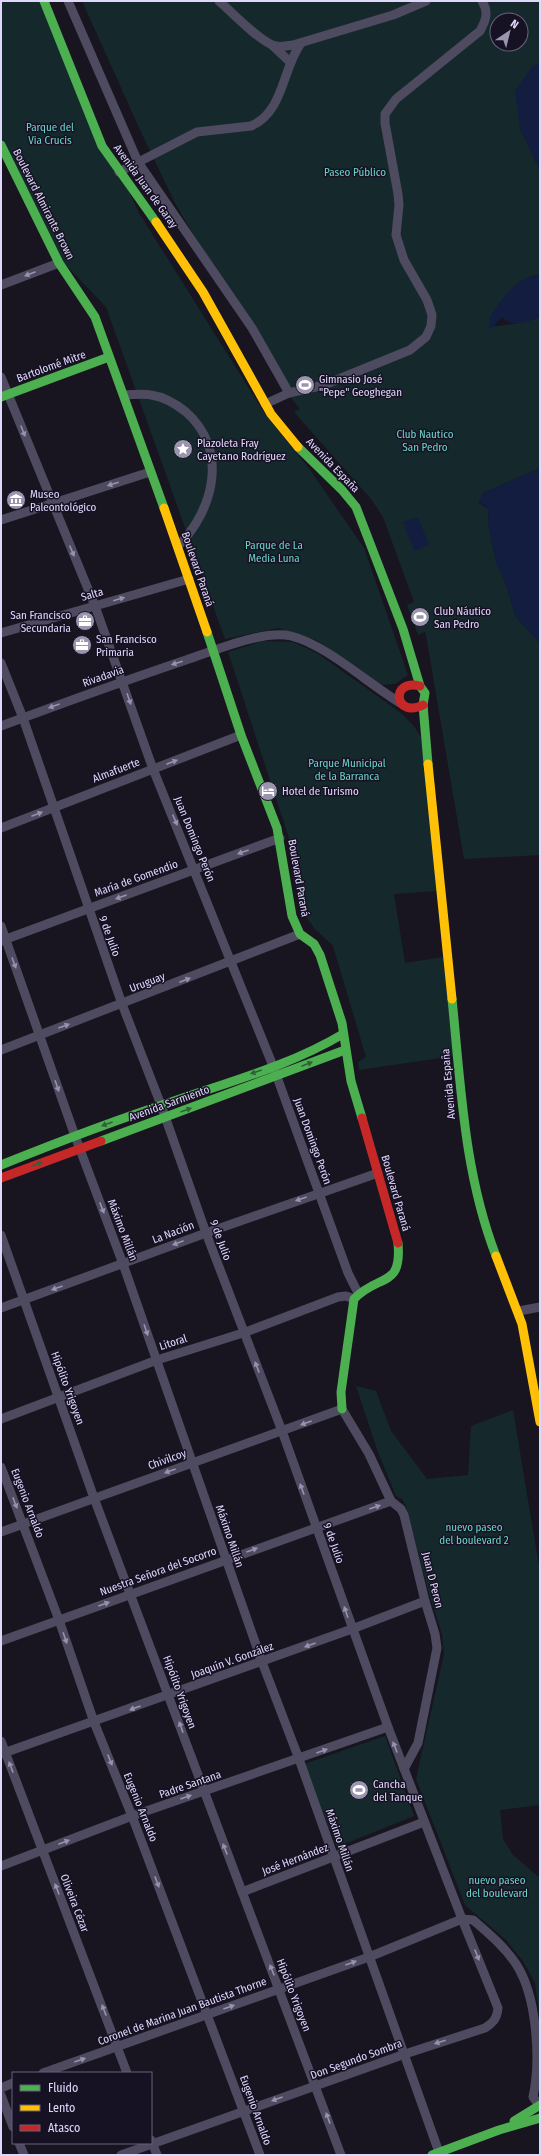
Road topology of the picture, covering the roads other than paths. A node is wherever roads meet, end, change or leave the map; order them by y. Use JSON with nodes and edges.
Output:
{"nodes":[{"id":1,"x":44,"y":1,"type":"edge"},
{"id":2,"x":68,"y":1,"type":"edge"},
{"id":3,"x":219,"y":1,"type":"edge"},
{"id":4,"x":426,"y":1,"type":"edge"},
{"id":5,"x":482,"y":1,"type":"edge"},
{"id":6,"x":301,"y":43,"type":"junction"},
{"id":7,"x":272,"y":45,"type":"junction"},
{"id":8,"x":290,"y":62,"type":"junction"},
{"id":9,"x":1,"y":145,"type":"edge"},
{"id":10,"x":3,"y":157,"type":"edge"},
{"id":11,"x":138,"y":162,"type":"junction"},
{"id":12,"x":119,"y":172,"type":"junction"},
{"id":13,"x":59,"y":263,"type":"junction"},
{"id":14,"x":1,"y":285,"type":"edge"},
{"id":15,"x":215,"y":312,"type":"joint"},
{"id":16,"x":109,"y":358,"type":"junction"},
{"id":17,"x":1,"y":376,"type":"edge"},
{"id":18,"x":289,"y":393,"type":"junction"},
{"id":19,"x":124,"y":395,"type":"junction"},
{"id":20,"x":4,"y":396,"type":"edge"},
{"id":21,"x":265,"y":404,"type":"junction"},
{"id":22,"x":150,"y":472,"type":"junction"},
{"id":23,"x":52,"y":504,"type":"junction"},
{"id":24,"x":1,"y":520,"type":"edge"},
{"id":25,"x":178,"y":546,"type":"junction"},
{"id":26,"x":189,"y":579,"type":"junction"},
{"id":27,"x":95,"y":606,"type":"junction"},
{"id":28,"x":1,"y":633,"type":"edge"},
{"id":29,"x":214,"y":651,"type":"junction"},
{"id":30,"x":1,"y":663,"type":"edge"},
{"id":31,"x":122,"y":681,"type":"junction"},
{"id":32,"x":416,"y":684,"type":"junction"},
{"id":33,"x":402,"y":689,"type":"junction"},
{"id":34,"x":377,"y":690,"type":"junction"},
{"id":35,"x":402,"y":704,"type":"junction"},
{"id":36,"x":423,"y":705,"type":"junction"},
{"id":37,"x":412,"y":710,"type":"junction"},
{"id":38,"x":23,"y":718,"type":"junction"},
{"id":39,"x":1,"y":726,"type":"edge"},
{"id":40,"x":241,"y":735,"type":"junction"},
{"id":41,"x":426,"y":735,"type":"junction"},
{"id":42,"x":153,"y":769,"type":"junction"},
{"id":43,"x":54,"y":808,"type":"junction"},
{"id":44,"x":1,"y":828,"type":"edge"},
{"id":45,"x":280,"y":838,"type":"junction"},
{"id":46,"x":195,"y":869,"type":"junction"},
{"id":47,"x":88,"y":909,"type":"junction"},
{"id":48,"x":1,"y":926,"type":"edge"},
{"id":49,"x":300,"y":934,"type":"junction"},
{"id":50,"x":3,"y":940,"type":"edge"},
{"id":51,"x":232,"y":962,"type":"junction"},
{"id":52,"x":122,"y":1004,"type":"junction"},
{"id":53,"x":343,"y":1034,"type":"junction"},
{"id":54,"x":39,"y":1035,"type":"junction"},
{"id":55,"x":1,"y":1050,"type":"edge"},
{"id":56,"x":345,"y":1050,"type":"junction"},
{"id":57,"x":274,"y":1066,"type":"junction"},
{"id":58,"x":277,"y":1076,"type":"junction"},
{"id":59,"x":161,"y":1105,"type":"junction"},
{"id":60,"x":165,"y":1117,"type":"junction"},
{"id":61,"x":74,"y":1136,"type":"junction"},
{"id":62,"x":79,"y":1148,"type":"junction"},
{"id":63,"x":1,"y":1165,"type":"edge"},
{"id":64,"x":378,"y":1173,"type":"junction"},
{"id":65,"x":1,"y":1178,"type":"edge"},
{"id":66,"x":319,"y":1193,"type":"junction"},
{"id":67,"x":206,"y":1233,"type":"junction"},
{"id":68,"x":1,"y":1235,"type":"edge"},
{"id":69,"x":123,"y":1264,"type":"junction"},
{"id":70,"x":356,"y":1296,"type":"junction"},
{"id":71,"x":23,"y":1300,"type":"junction"},
{"id":72,"x":540,"y":1307,"type":"edge"},
{"id":73,"x":1,"y":1308,"type":"edge"},
{"id":74,"x":519,"y":1311,"type":"junction"},
{"id":75,"x":243,"y":1333,"type":"junction"},
{"id":76,"x":157,"y":1360,"type":"junction"},
{"id":77,"x":59,"y":1398,"type":"junction"},
{"id":78,"x":342,"y":1409,"type":"junction"},
{"id":79,"x":1,"y":1419,"type":"edge"},
{"id":80,"x":540,"y":1422,"type":"edge"},
{"id":81,"x":282,"y":1431,"type":"junction"},
{"id":82,"x":192,"y":1463,"type":"junction"},
{"id":83,"x":1,"y":1467,"type":"edge"},
{"id":84,"x":94,"y":1498,"type":"junction"},
{"id":85,"x":391,"y":1501,"type":"junction"},
{"id":86,"x":23,"y":1524,"type":"junction"},
{"id":87,"x":316,"y":1527,"type":"junction"},
{"id":88,"x":1,"y":1532,"type":"edge"},
{"id":89,"x":226,"y":1560,"type":"junction"},
{"id":90,"x":130,"y":1594,"type":"junction"},
{"id":91,"x":425,"y":1601,"type":"junction"},
{"id":92,"x":59,"y":1620,"type":"junction"},
{"id":93,"x":352,"y":1629,"type":"junction"},
{"id":94,"x":1,"y":1641,"type":"edge"},
{"id":95,"x":262,"y":1662,"type":"junction"},
{"id":96,"x":169,"y":1695,"type":"junction"},
{"id":97,"x":94,"y":1722,"type":"junction"},
{"id":98,"x":388,"y":1727,"type":"junction"},
{"id":99,"x":1,"y":1741,"type":"edge"},
{"id":100,"x":3,"y":1753,"type":"edge"},
{"id":101,"x":299,"y":1759,"type":"junction"},
{"id":102,"x":404,"y":1769,"type":"junction"},
{"id":103,"x":203,"y":1791,"type":"junction"},
{"id":104,"x":132,"y":1816,"type":"junction"},
{"id":105,"x":424,"y":1822,"type":"junction"},
{"id":106,"x":42,"y":1850,"type":"junction"},
{"id":107,"x":333,"y":1857,"type":"junction"},
{"id":108,"x":1,"y":1866,"type":"edge"},
{"id":109,"x":242,"y":1892,"type":"junction"},
{"id":110,"x":462,"y":1919,"type":"junction"},
{"id":111,"x":369,"y":1957,"type":"junction"},
{"id":112,"x":280,"y":1989,"type":"junction"},
{"id":113,"x":208,"y":2015,"type":"junction"},
{"id":114,"x":118,"y":2047,"type":"junction"},
{"id":115,"x":405,"y":2054,"type":"junction"},
{"id":116,"x":46,"y":2072,"type":"edge"},
{"id":117,"x":127,"y":2072,"type":"edge"},
{"id":118,"x":539,"y":2078,"type":"edge"},
{"id":119,"x":12,"y":2083,"type":"edge"},
{"id":120,"x":316,"y":2086,"type":"junction"},
{"id":121,"x":1,"y":2088,"type":"edge"},
{"id":122,"x":1,"y":2096,"type":"edge"},
{"id":123,"x":539,"y":2105,"type":"edge"},
{"id":124,"x":244,"y":2111,"type":"junction"},
{"id":125,"x":540,"y":2118,"type":"edge"},
{"id":126,"x":12,"y":2124,"type":"edge"},
{"id":127,"x":499,"y":2130,"type":"junction"},
{"id":128,"x":152,"y":2142,"type":"edge"},
{"id":129,"x":19,"y":2144,"type":"edge"},
{"id":130,"x":147,"y":2144,"type":"edge"},
{"id":131,"x":437,"y":2154,"type":"edge"},
{"id":132,"x":24,"y":2155,"type":"edge"},
{"id":133,"x":121,"y":2155,"type":"edge"},
{"id":134,"x":157,"y":2155,"type":"edge"},
{"id":135,"x":260,"y":2155,"type":"edge"},
{"id":136,"x":341,"y":2155,"type":"edge"}],
"edges":[{"from":1,"to":12,"type":"main road","name":"Avenida Juan de Garay"},
{"from":2,"to":11,"type":"street"},
{"from":3,"to":7,"type":"street"},
{"from":4,"to":6,"type":"street"},
{"from":5,"to":18,"type":"street"},
{"from":6,"to":7,"type":"street"},
{"from":6,"to":8,"type":"street"},
{"from":7,"to":8,"type":"street"},
{"from":8,"to":11,"type":"street"},
{"from":9,"to":10,"type":"main road","name":"Boulevard Almirante Brown"},
{"from":10,"to":13,"type":"main road","name":"Boulevard Almirante Brown"},
{"from":11,"to":12,"type":"street"},
{"from":11,"to":18,"type":"street"},
{"from":12,"to":15,"type":"main road","name":"Avenida Juan de Garay"},
{"from":13,"to":14,"type":"street","one_way":true},
{"from":13,"to":16,"type":"main road","name":"Boulevard Almirante Brown"},
{"from":15,"to":21,"type":"main road","name":"Avenida España"},
{"from":16,"to":19,"type":"main road","name":"Boulevard Paraná"},
{"from":16,"to":20,"type":"main road","name":"Bartolomé Mitre"},
{"from":17,"to":20,"type":"street","name":"Juan Domingo Perón"},
{"from":18,"to":21,"type":"street"},
{"from":19,"to":22,"type":"main road","name":"Boulevard Paraná"},
{"from":19,"to":25,"type":"street"},
{"from":20,"to":23,"type":"street","name":"Juan Domingo Perón","one_way":true},
{"from":21,"to":32,"type":"main road","name":"Avenida España"},
{"from":22,"to":23,"type":"street","one_way":true},
{"from":22,"to":25,"type":"main road","name":"Boulevard Paraná"},
{"from":23,"to":24,"type":"street"},
{"from":23,"to":27,"type":"street","name":"Juan Domingo Perón","one_way":true},
{"from":25,"to":26,"type":"main road","name":"Boulevard Paraná"},
{"from":27,"to":26,"type":"street","name":"Salta","one_way":true},
{"from":26,"to":29,"type":"main road","name":"Boulevard Paraná"},
{"from":27,"to":28,"type":"street","name":"Salta"},
{"from":27,"to":31,"type":"street","name":"Juan Domingo Perón"},
{"from":29,"to":31,"type":"street","name":"Rivadavia","one_way":true},
{"from":29,"to":34,"type":"street","name":"Rivadavia"},
{"from":29,"to":40,"type":"main road","name":"Boulevard Paraná"},
{"from":30,"to":38,"type":"street","name":"9 de Julio"},
{"from":31,"to":38,"type":"street","name":"Rivadavia","one_way":true},
{"from":31,"to":42,"type":"street","name":"Juan Domingo Perón","one_way":true},
{"from":32,"to":33,"type":"main road"},
{"from":32,"to":36,"type":"main road","name":"Avenida España"},
{"from":33,"to":34,"type":"street"},
{"from":33,"to":35,"type":"main road"},
{"from":34,"to":35,"type":"street"},
{"from":35,"to":37,"type":"main road","name":"Avenida España"},
{"from":36,"to":37,"type":"main road"},
{"from":36,"to":41,"type":"main road","name":"Avenida España"},
{"from":37,"to":41,"type":"main road","name":"Avenida España"},
{"from":38,"to":39,"type":"street","name":"Rivadavia"},
{"from":38,"to":43,"type":"street","name":"9 de Julio"},
{"from":42,"to":40,"type":"street","name":"Almafuerte","one_way":true},
{"from":40,"to":45,"type":"main road","name":"Boulevard Paraná"},
{"from":41,"to":74,"type":"main road","name":"Avenida España"},
{"from":42,"to":43,"type":"street","name":"Almafuerte"},
{"from":42,"to":46,"type":"street","name":"Juan Domingo Perón","one_way":true},
{"from":44,"to":43,"type":"street","name":"Almafuerte","one_way":true},
{"from":43,"to":47,"type":"street","name":"9 de Julio"},
{"from":45,"to":46,"type":"street","name":"María de Gomendio","one_way":true},
{"from":45,"to":49,"type":"main road","name":"Boulevard Paraná"},
{"from":46,"to":47,"type":"street","name":"María de Gomendio","one_way":true},
{"from":46,"to":51,"type":"street","name":"Juan Domingo Perón"},
{"from":47,"to":50,"type":"street","name":"María de Gomendio"},
{"from":47,"to":52,"type":"street","name":"9 de Julio"},
{"from":48,"to":50,"type":"street","name":"Máximo Millán"},
{"from":49,"to":51,"type":"street","name":"Uruguay"},
{"from":49,"to":53,"type":"main road","name":"Boulevard Paraná"},
{"from":50,"to":54,"type":"street","name":"Máximo Millán","one_way":true},
{"from":52,"to":51,"type":"street","name":"Uruguay","one_way":true},
{"from":51,"to":57,"type":"street","name":"Juan Domingo Perón"},
{"from":54,"to":52,"type":"street","name":"Uruguay","one_way":true},
{"from":52,"to":59,"type":"street","name":"9 de Julio"},
{"from":53,"to":56,"type":"main road","name":"Boulevard Paraná"},
{"from":53,"to":57,"type":"main road","name":"Avenida Sarmiento"},
{"from":54,"to":55,"type":"street","name":"Uruguay"},
{"from":54,"to":61,"type":"street","name":"Máximo Millán","one_way":true},
{"from":58,"to":56,"type":"main road","name":"Avenida Sarmiento","one_way":true},
{"from":56,"to":64,"type":"main road","name":"Boulevard Paraná"},
{"from":57,"to":58,"type":"street","name":"Juan Domingo Perón"},
{"from":57,"to":59,"type":"main road","name":"Avenida Sarmiento","one_way":true},
{"from":60,"to":58,"type":"main road","name":"Avenida Sarmiento","one_way":true},
{"from":58,"to":66,"type":"street","name":"Juan Domingo Perón"},
{"from":59,"to":60,"type":"street","name":"9 de Julio"},
{"from":59,"to":61,"type":"main road","name":"Avenida Sarmiento","one_way":true},
{"from":60,"to":62,"type":"main road","name":"Avenida Sarmiento"},
{"from":60,"to":67,"type":"street","name":"9 de Julio"},
{"from":61,"to":62,"type":"street","name":"Máximo Millán"},
{"from":61,"to":63,"type":"main road","name":"Avenida Sarmiento"},
{"from":65,"to":62,"type":"main road","name":"Avenida Sarmiento","one_way":true},
{"from":62,"to":69,"type":"street","name":"Máximo Millán","one_way":true},
{"from":64,"to":66,"type":"street","name":"La Nación"},
{"from":64,"to":70,"type":"main road","name":"Boulevard Paraná"},
{"from":66,"to":67,"type":"street","name":"La Nación","one_way":true},
{"from":66,"to":70,"type":"street","name":"Juan Domingo Perón"},
{"from":67,"to":69,"type":"street","name":"La Nación","one_way":true},
{"from":67,"to":75,"type":"street","name":"9 de Julio"},
{"from":68,"to":71,"type":"street","name":"Hipólito Yrigoyen"},
{"from":69,"to":71,"type":"street","name":"La Nación","one_way":true},
{"from":69,"to":76,"type":"street","name":"Máximo Millán","one_way":true},
{"from":70,"to":75,"type":"street","name":"Litoral"},
{"from":70,"to":78,"type":"main road"},
{"from":71,"to":73,"type":"street","name":"La Nación"},
{"from":71,"to":77,"type":"street","name":"Hipólito Yrigoyen"},
{"from":72,"to":74,"type":"street"},
{"from":74,"to":80,"type":"main road","name":"Avenida España"},
{"from":75,"to":76,"type":"street","name":"Litoral"},
{"from":81,"to":75,"type":"street","name":"9 de Julio","one_way":true},
{"from":76,"to":77,"type":"street","name":"Litoral"},
{"from":76,"to":82,"type":"street","name":"Máximo Millán"},
{"from":77,"to":79,"type":"street","name":"Litoral"},
{"from":77,"to":84,"type":"street","name":"Hipólito Yrigoyen"},
{"from":78,"to":81,"type":"street","name":"Chivilcoy","one_way":true},
{"from":78,"to":85,"type":"street","name":"Juan D Peron"},
{"from":81,"to":82,"type":"street","name":"Chivilcoy"},
{"from":87,"to":81,"type":"street","name":"9 de Julio","one_way":true},
{"from":82,"to":84,"type":"street","name":"Chivilcoy","one_way":true},
{"from":82,"to":89,"type":"street","name":"Máximo Millán"},
{"from":83,"to":86,"type":"street","name":"Eugenio Arnaldo","one_way":true},
{"from":84,"to":86,"type":"street","name":"Chivilcoy"},
{"from":84,"to":90,"type":"street","name":"Hipólito Yrigoyen"},
{"from":87,"to":85,"type":"street","name":"Nuestra Señora del Socorro","one_way":true},
{"from":85,"to":91,"type":"street","name":"Juan D Peron"},
{"from":86,"to":88,"type":"street","name":"Chivilcoy"},
{"from":86,"to":92,"type":"street","name":"Eugenio Arnaldo"},
{"from":89,"to":87,"type":"street","name":"Nuestra Señora del Socorro","one_way":true},
{"from":93,"to":87,"type":"street","name":"9 de Julio","one_way":true},
{"from":89,"to":90,"type":"street","name":"Nuestra Señora del Socorro"},
{"from":89,"to":95,"type":"street","name":"Máximo Millán"},
{"from":92,"to":90,"type":"street","name":"Nuestra Señora del Socorro","one_way":true},
{"from":90,"to":96,"type":"street","name":"Hipólito Yrigoyen"},
{"from":91,"to":93,"type":"street","name":"Joaquín V. González"},
{"from":91,"to":102,"type":"street","name":"Juan D Peron"},
{"from":92,"to":94,"type":"street","name":"Nuestra Señora del Socorro"},
{"from":92,"to":97,"type":"street","name":"Eugenio Arnaldo","one_way":true},
{"from":93,"to":95,"type":"street","name":"Joaquín V. González","one_way":true},
{"from":93,"to":98,"type":"street","name":"9 de Julio"},
{"from":95,"to":96,"type":"street","name":"Joaquín V. González"},
{"from":95,"to":101,"type":"street","name":"Máximo Millán"},
{"from":96,"to":97,"type":"street","name":"Joaquín V. González","one_way":true},
{"from":103,"to":96,"type":"street","name":"Hipólito Yrigoyen","one_way":true},
{"from":97,"to":100,"type":"street","name":"Joaquín V. González"},
{"from":97,"to":104,"type":"street","name":"Eugenio Arnaldo","one_way":true},
{"from":101,"to":98,"type":"street","name":"Padre Santana","one_way":true},
{"from":102,"to":98,"type":"street","name":"9 de Julio","one_way":true},
{"from":99,"to":100,"type":"street","name":"Oliveira Cézar"},
{"from":106,"to":100,"type":"street","name":"Oliveira Cézar","one_way":true},
{"from":101,"to":103,"type":"street","name":"Padre Santana"},
{"from":101,"to":107,"type":"street","name":"Máximo Millán"},
{"from":102,"to":105,"type":"street","name":"9 de Julio"},
{"from":104,"to":103,"type":"street","name":"Padre Santana","one_way":true},
{"from":109,"to":103,"type":"street","name":"Hipólito Yrigoyen","one_way":true},
{"from":106,"to":104,"type":"street","name":"Padre Santana","one_way":true},
{"from":104,"to":113,"type":"street","name":"Eugenio Arnaldo","one_way":true},
{"from":105,"to":107,"type":"street","name":"José Hernández"},
{"from":105,"to":110,"type":"street","name":"Don Segundo Sombra"},
{"from":106,"to":108,"type":"street","name":"Padre Santana"},
{"from":114,"to":106,"type":"street","name":"Oliveira Cézar","one_way":true},
{"from":107,"to":109,"type":"street","name":"José Hernández"},
{"from":107,"to":111,"type":"street","name":"Máximo Millán"},
{"from":112,"to":109,"type":"street","name":"Hipólito Yrigoyen","one_way":true},
{"from":110,"to":111,"type":"street","name":"Coronel de Marina Juan Bautista Thorne"},
{"from":110,"to":115,"type":"street","name":"Don Segundo Sombra","one_way":true},
{"from":110,"to":118,"type":"street"},
{"from":112,"to":111,"type":"street","name":"Coronel de Marina Juan Bautista Thorne","one_way":true},
{"from":111,"to":115,"type":"street","name":"Máximo Millán"},
{"from":113,"to":112,"type":"street","name":"Coronel de Marina Juan Bautista Thorne","one_way":true},
{"from":112,"to":120,"type":"street","name":"Hipólito Yrigoyen"},
{"from":113,"to":114,"type":"street","name":"Coronel de Marina Juan Bautista Thorne"},
{"from":113,"to":124,"type":"street","name":"Eugenio Arnaldo"},
{"from":116,"to":114,"type":"street","name":"Coronel de Marina Juan Bautista Thorne","one_way":true},
{"from":114,"to":117,"type":"street","name":"Oliveira Cézar"},
{"from":115,"to":120,"type":"street","name":"Don Segundo Sombra"},
{"from":115,"to":131,"type":"street","name":"Máximo Millán"},
{"from":118,"to":123,"type":"street"},
{"from":119,"to":121,"type":"street"},
{"from":120,"to":124,"type":"street","name":"Don Segundo Sombra","one_way":true},
{"from":136,"to":120,"type":"street","name":"Hipólito Yrigoyen","one_way":true},
{"from":122,"to":126,"type":"street"},
{"from":123,"to":127,"type":"main road"},
{"from":124,"to":128,"type":"street","name":"Don Segundo Sombra"},
{"from":124,"to":135,"type":"street","name":"Eugenio Arnaldo"},
{"from":125,"to":127,"type":"main road"},
{"from":127,"to":131,"type":"main road"},
{"from":128,"to":134,"type":"street"},
{"from":129,"to":132,"type":"street"},
{"from":130,"to":133,"type":"street","name":"Don Segundo Sombra"}]}
